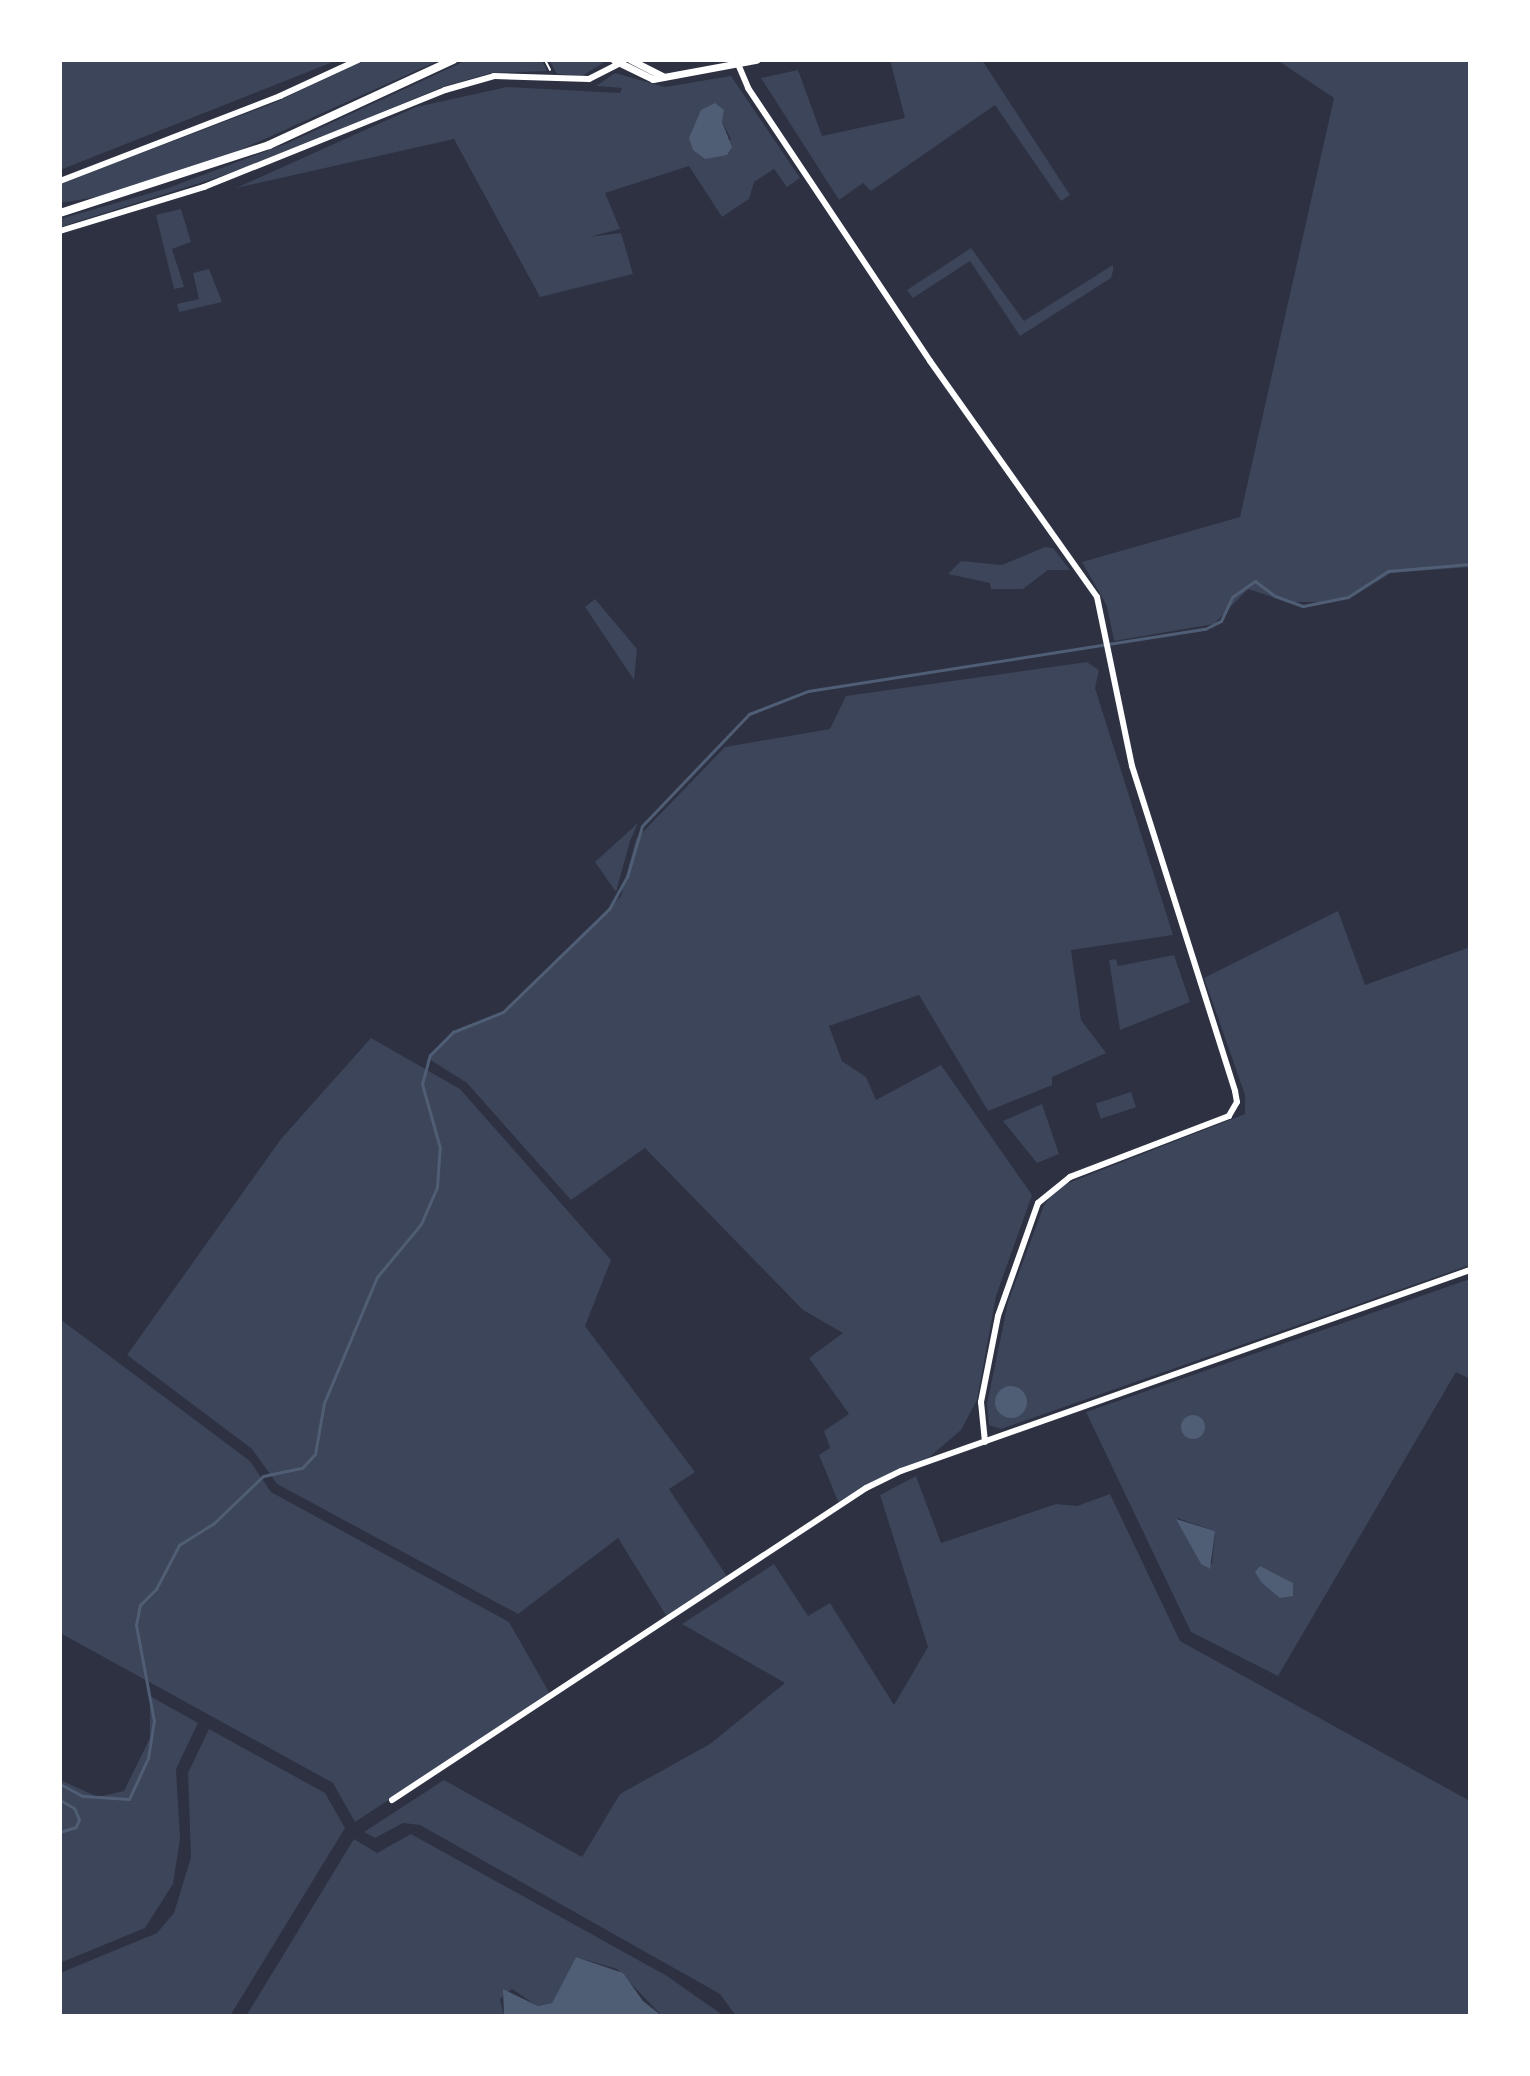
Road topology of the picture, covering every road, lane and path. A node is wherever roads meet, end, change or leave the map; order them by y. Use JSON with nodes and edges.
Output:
{"nodes":[{"id":1,"x":358,"y":60,"type":"edge"},
{"id":2,"x":453,"y":60,"type":"edge"},
{"id":3,"x":631,"y":60,"type":"edge"},
{"id":4,"x":756,"y":60,"type":"edge"},
{"id":5,"x":616,"y":62,"type":"edge"},
{"id":6,"x":738,"y":64,"type":"junction"},
{"id":7,"x":665,"y":77,"type":"junction"},
{"id":8,"x":60,"y":181,"type":"edge"},
{"id":9,"x":60,"y":213,"type":"edge"},
{"id":10,"x":60,"y":231,"type":"edge"},
{"id":11,"x":1470,"y":1270,"type":"edge"},
{"id":12,"x":985,"y":1442,"type":"junction"},
{"id":13,"x":392,"y":1800,"type":"dead end"}],
"edges":[{"from":1,"to":8,"type":"street"},
{"from":2,"to":9,"type":"main road"},
{"from":3,"to":7,"type":"street"},
{"from":4,"to":6,"type":"street"},
{"from":5,"to":7,"type":"street"},
{"from":5,"to":10,"type":"street"},
{"from":6,"to":7,"type":"street"},
{"from":6,"to":12,"type":"street"},
{"from":11,"to":12,"type":"street"},
{"from":12,"to":13,"type":"street"}]}
